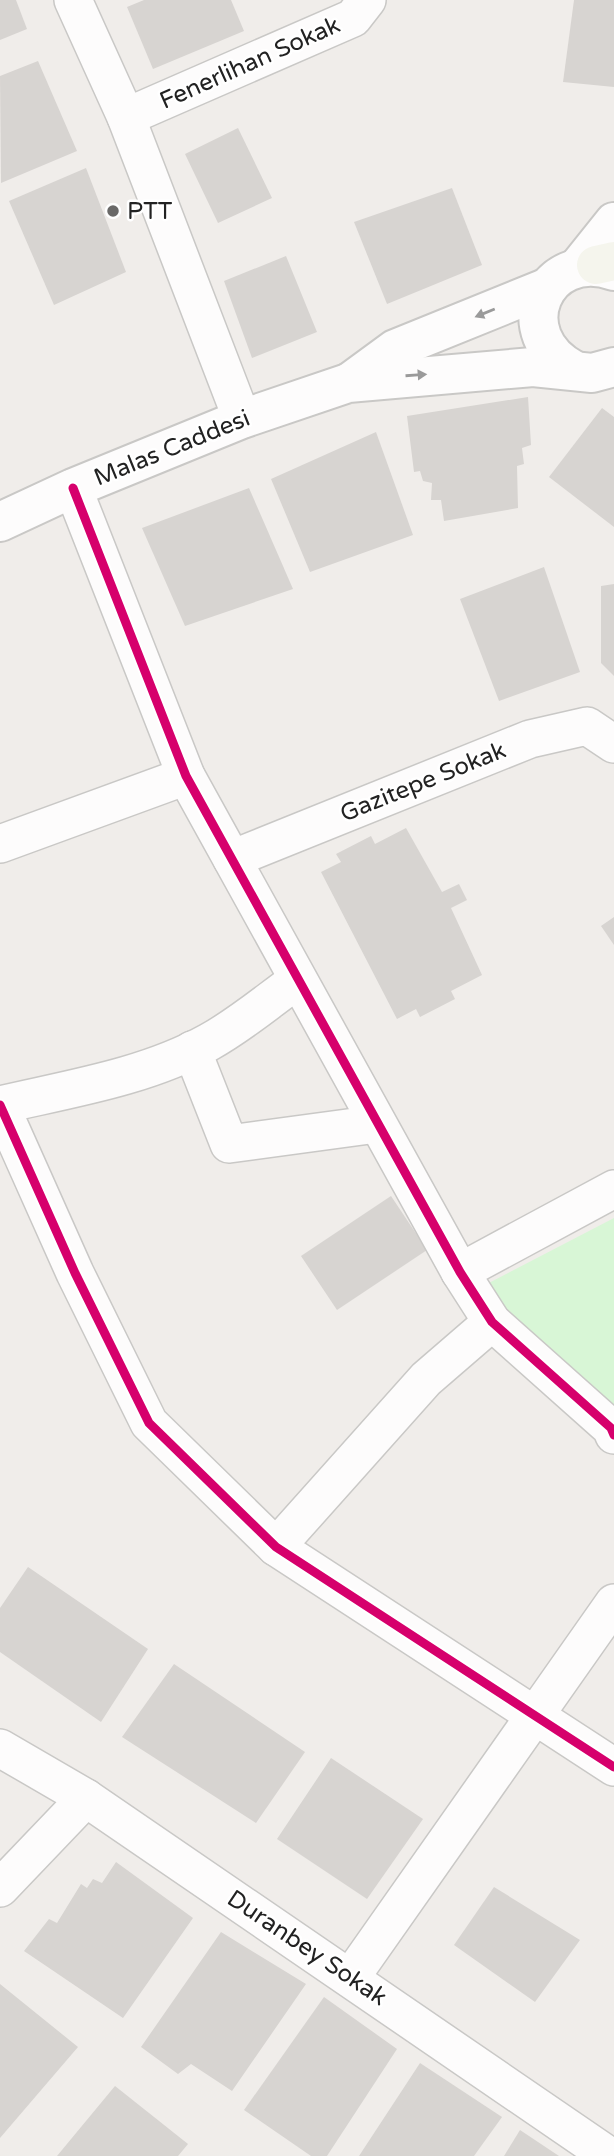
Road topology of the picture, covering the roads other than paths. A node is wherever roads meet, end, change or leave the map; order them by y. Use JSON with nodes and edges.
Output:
{"nodes":[{"id":1,"x":73,"y":0,"type":"edge"},
{"id":2,"x":367,"y":0,"type":"edge"},
{"id":3,"x":126,"y":117,"type":"junction"},
{"id":4,"x":614,"y":222,"type":"edge"},
{"id":5,"x":590,"y":270,"type":"edge"},
{"id":6,"x":598,"y":375,"type":"edge"},
{"id":7,"x":348,"y":383,"type":"junction"},
{"id":8,"x":242,"y":419,"type":"junction"},
{"id":9,"x":73,"y":488,"type":"junction"},
{"id":10,"x":0,"y":522,"type":"edge"},
{"id":11,"x":614,"y":744,"type":"edge"},
{"id":12,"x":186,"y":776,"type":"junction"},
{"id":13,"x":0,"y":844,"type":"edge"},
{"id":14,"x":232,"y":859,"type":"junction"},
{"id":15,"x":296,"y":981,"type":"junction"},
{"id":16,"x":192,"y":1050,"type":"junction"},
{"id":17,"x":0,"y":1105,"type":"edge"},
{"id":18,"x":377,"y":1124,"type":"junction"},
{"id":19,"x":614,"y":1189,"type":"edge"},
{"id":20,"x":460,"y":1272,"type":"junction"},
{"id":21,"x":492,"y":1322,"type":"junction"},
{"id":22,"x":614,"y":1435,"type":"edge"},
{"id":23,"x":276,"y":1547,"type":"junction"},
{"id":24,"x":614,"y":1602,"type":"edge"},
{"id":25,"x":532,"y":1717,"type":"junction"},
{"id":26,"x":0,"y":1748,"type":"edge"},
{"id":27,"x":614,"y":1767,"type":"edge"},
{"id":28,"x":86,"y":1798,"type":"junction"},
{"id":29,"x":0,"y":1888,"type":"edge"},
{"id":30,"x":351,"y":1978,"type":"junction"},
{"id":31,"x":609,"y":2156,"type":"edge"}],
"edges":[{"from":1,"to":3,"type":"street"},
{"from":2,"to":3,"type":"street","name":"Fenerlihan Sokak"},
{"from":3,"to":8,"type":"street"},
{"from":4,"to":5,"type":"street"},
{"from":5,"to":6,"type":"street"},
{"from":5,"to":7,"type":"street","one_way":true},
{"from":7,"to":6,"type":"street","one_way":true},
{"from":7,"to":8,"type":"street","name":"Malas Caddesi"},
{"from":8,"to":9,"type":"street","name":"Malas Caddesi"},
{"from":9,"to":10,"type":"street","name":"Malas Caddesi"},
{"from":9,"to":12,"type":"street"},
{"from":11,"to":14,"type":"street","name":"Gazitepe Sokak"},
{"from":12,"to":13,"type":"street"},
{"from":12,"to":14,"type":"street"},
{"from":14,"to":15,"type":"street"},
{"from":15,"to":16,"type":"street"},
{"from":15,"to":18,"type":"street"},
{"from":16,"to":17,"type":"street"},
{"from":16,"to":18,"type":"street"},
{"from":17,"to":23,"type":"street"},
{"from":18,"to":20,"type":"street"},
{"from":19,"to":20,"type":"street"},
{"from":20,"to":21,"type":"street"},
{"from":21,"to":22,"type":"street"},
{"from":21,"to":23,"type":"street"},
{"from":23,"to":25,"type":"street"},
{"from":24,"to":25,"type":"street"},
{"from":25,"to":27,"type":"street"},
{"from":25,"to":30,"type":"street"},
{"from":26,"to":28,"type":"street","name":"Duranbey Sokak"},
{"from":28,"to":29,"type":"street"},
{"from":28,"to":30,"type":"street","name":"Duranbey Sokak"},
{"from":30,"to":31,"type":"street","name":"Duranbey Sokak"}]}
